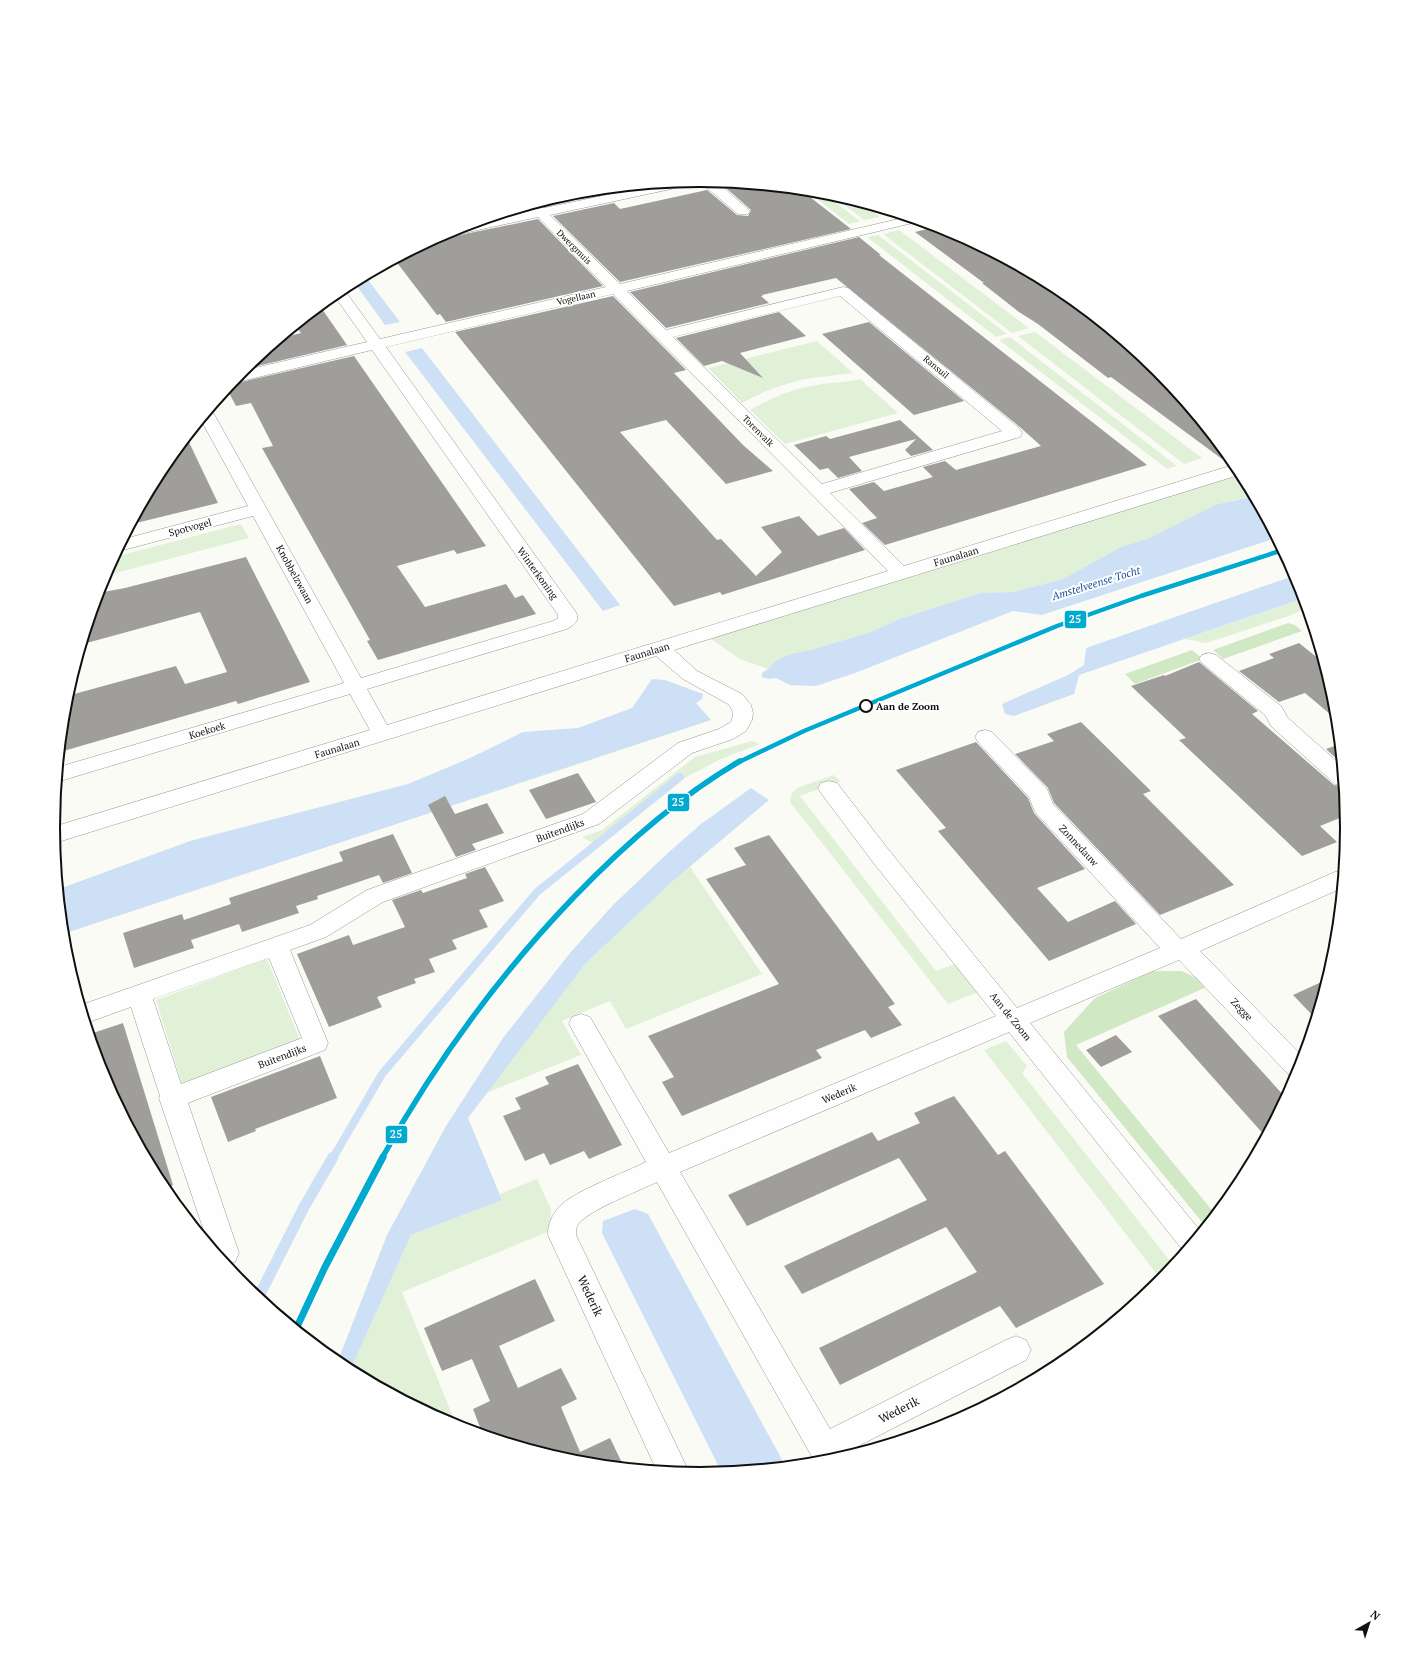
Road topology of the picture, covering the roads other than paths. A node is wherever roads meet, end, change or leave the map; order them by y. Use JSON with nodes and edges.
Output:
{"nodes":[{"id":1,"x":714,"y":187,"type":"edge"},
{"id":2,"x":644,"y":189,"type":"edge"},
{"id":3,"x":536,"y":209,"type":"edge"},
{"id":4,"x":743,"y":211,"type":"dead end"},
{"id":5,"x":525,"y":212,"type":"edge"},
{"id":6,"x":908,"y":222,"type":"edge"},
{"id":7,"x":616,"y":289,"type":"junction"},
{"id":8,"x":342,"y":297,"type":"edge"},
{"id":9,"x":662,"y":335,"type":"junction"},
{"id":10,"x":376,"y":344,"type":"junction"},
{"id":11,"x":249,"y":374,"type":"edge"},
{"id":12,"x":208,"y":418,"type":"edge"},
{"id":13,"x":1232,"y":471,"type":"edge"},
{"id":14,"x":818,"y":491,"type":"junction"},
{"id":15,"x":258,"y":509,"type":"junction"},
{"id":16,"x":126,"y":544,"type":"edge"},
{"id":17,"x":900,"y":573,"type":"junction"},
{"id":18,"x":659,"y":648,"type":"junction"},
{"id":19,"x":1209,"y":659,"type":"dead end"},
{"id":20,"x":356,"y":686,"type":"junction"},
{"id":21,"x":382,"y":734,"type":"junction"},
{"id":22,"x":985,"y":737,"type":"dead end"},
{"id":23,"x":62,"y":774,"type":"edge"},
{"id":24,"x":1339,"y":775,"type":"edge"},
{"id":25,"x":829,"y":788,"type":"dead end"},
{"id":26,"x":60,"y":833,"type":"edge"},
{"id":27,"x":1339,"y":880,"type":"edge"},
{"id":28,"x":276,"y":946,"type":"junction"},
{"id":29,"x":1180,"y":950,"type":"junction"},
{"id":30,"x":139,"y":995,"type":"junction"},
{"id":31,"x":88,"y":1013,"type":"edge"},
{"id":32,"x":1014,"y":1019,"type":"junction"},
{"id":33,"x":581,"y":1024,"type":"dead end"},
{"id":34,"x":1295,"y":1065,"type":"edge"},
{"id":35,"x":172,"y":1098,"type":"junction"},
{"id":36,"x":663,"y":1167,"type":"junction"},
{"id":37,"x":1190,"y":1240,"type":"edge"},
{"id":38,"x":225,"y":1253,"type":"dead end"},
{"id":39,"x":1016,"y":1350,"type":"dead end"},
{"id":40,"x":827,"y":1455,"type":"edge"},
{"id":41,"x":672,"y":1467,"type":"edge"}],
"edges":[{"from":1,"to":4,"type":"street"},
{"from":2,"to":3,"type":"street"},
{"from":3,"to":5,"type":"street"},
{"from":3,"to":7,"type":"street","name":"Dwergmuis"},
{"from":6,"to":7,"type":"street","name":"Vogellaan"},
{"from":7,"to":9,"type":"street","name":"Torenvalk"},
{"from":7,"to":10,"type":"street","name":"Vogellaan"},
{"from":8,"to":10,"type":"street"},
{"from":9,"to":14,"type":"street","name":"Torenvalk"},
{"from":9,"to":14,"type":"street","name":"Ransuil"},
{"from":10,"to":11,"type":"street","name":"Vogellaan"},
{"from":10,"to":20,"type":"street","name":"Winterkoning"},
{"from":12,"to":15,"type":"street","name":"Knobbelzwaan"},
{"from":13,"to":17,"type":"street","name":"Faunalaan"},
{"from":14,"to":17,"type":"street","name":"Torenvalk"},
{"from":15,"to":16,"type":"street","name":"Spotvogel"},
{"from":15,"to":20,"type":"street","name":"Knobbelzwaan"},
{"from":17,"to":18,"type":"street","name":"Faunalaan"},
{"from":18,"to":21,"type":"street","name":"Faunalaan"},
{"from":18,"to":28,"type":"street","name":"Buitendijks"},
{"from":19,"to":24,"type":"street"},
{"from":20,"to":21,"type":"street","name":"Knobbelzwaan"},
{"from":20,"to":23,"type":"street","name":"Koekoek"},
{"from":21,"to":26,"type":"street","name":"Faunalaan"},
{"from":22,"to":29,"type":"street","name":"Zonnedauw"},
{"from":25,"to":32,"type":"street","name":"Aan de Zoom"},
{"from":27,"to":29,"type":"street"},
{"from":28,"to":30,"type":"street","name":"Buitendijks"},
{"from":28,"to":35,"type":"street","name":"Buitendijks"},
{"from":29,"to":32,"type":"street"},
{"from":29,"to":34,"type":"street","name":"Zegge"},
{"from":30,"to":31,"type":"street","name":"Buitendijks"},
{"from":30,"to":35,"type":"street"},
{"from":32,"to":36,"type":"street","name":"Wederik"},
{"from":32,"to":37,"type":"street","name":"Aan de Zoom"},
{"from":33,"to":36,"type":"street","name":"Wederik"},
{"from":35,"to":38,"type":"street"},
{"from":36,"to":40,"type":"street","name":"Wederik"},
{"from":36,"to":41,"type":"street","name":"Wederik"},
{"from":39,"to":40,"type":"street","name":"Wederik"}]}
